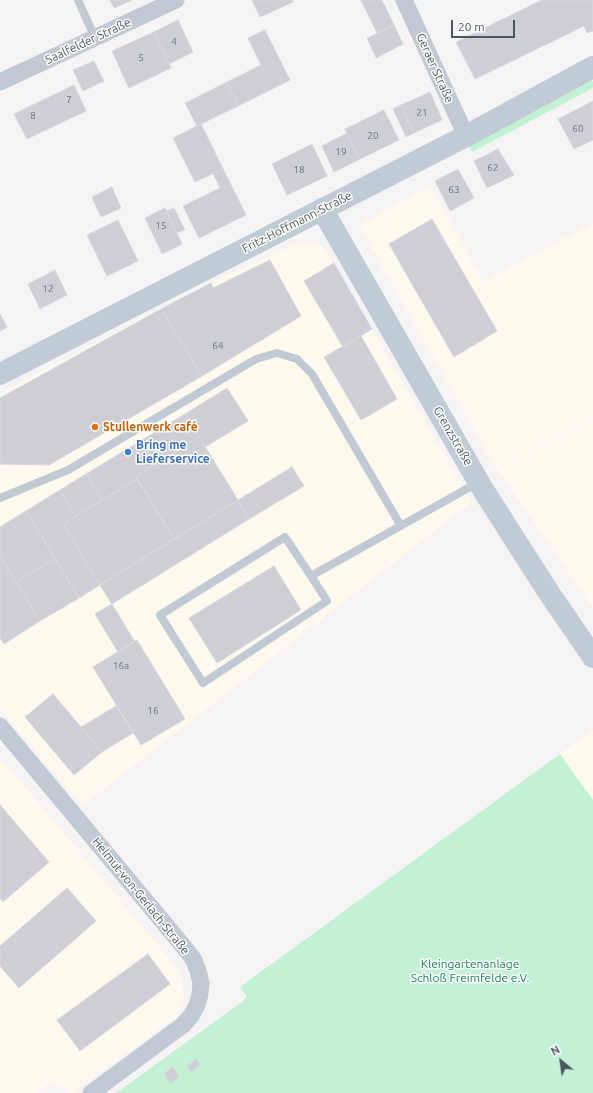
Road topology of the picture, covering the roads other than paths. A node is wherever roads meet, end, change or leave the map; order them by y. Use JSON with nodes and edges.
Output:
{"nodes":[{"id":1,"x":78,"y":0,"type":"edge"},
{"id":2,"x":176,"y":0,"type":"edge"},
{"id":3,"x":404,"y":0,"type":"edge"},
{"id":4,"x":95,"y":38,"type":"junction"},
{"id":5,"x":593,"y":67,"type":"edge"},
{"id":6,"x":0,"y":82,"type":"edge"},
{"id":7,"x":466,"y":136,"type":"junction"},
{"id":8,"x":322,"y":210,"type":"junction"},
{"id":9,"x":0,"y":374,"type":"edge"},
{"id":10,"x":479,"y":482,"type":"junction"},
{"id":11,"x":0,"y":498,"type":"edge"},
{"id":12,"x":401,"y":526,"type":"junction"},
{"id":13,"x":310,"y":576,"type":"junction"},
{"id":14,"x":593,"y":657,"type":"edge"},
{"id":15,"x":0,"y":726,"type":"edge"},
{"id":16,"x":91,"y":1093,"type":"edge"}],
"edges":[{"from":1,"to":4,"type":"lane"},
{"from":2,"to":4,"type":"street","name":"Saalfelder Straße"},
{"from":3,"to":7,"type":"street","name":"Geraer Straße"},
{"from":4,"to":6,"type":"street","name":"Saalfelder Straße"},
{"from":5,"to":7,"type":"street","name":"Fritz-Hoffmann-Straße"},
{"from":7,"to":8,"type":"street","name":"Fritz-Hoffmann-Straße"},
{"from":8,"to":9,"type":"street","name":"Fritz-Hoffmann-Straße"},
{"from":8,"to":10,"type":"street","name":"Grenzstraße"},
{"from":10,"to":12,"type":"lane"},
{"from":10,"to":14,"type":"street","name":"Grenzstraße"},
{"from":11,"to":12,"type":"lane"},
{"from":12,"to":13,"type":"lane"},
{"from":13,"to":13,"type":"lane"},
{"from":15,"to":16,"type":"street","name":"Helmut-von-Gerlach-Straße"}]}
